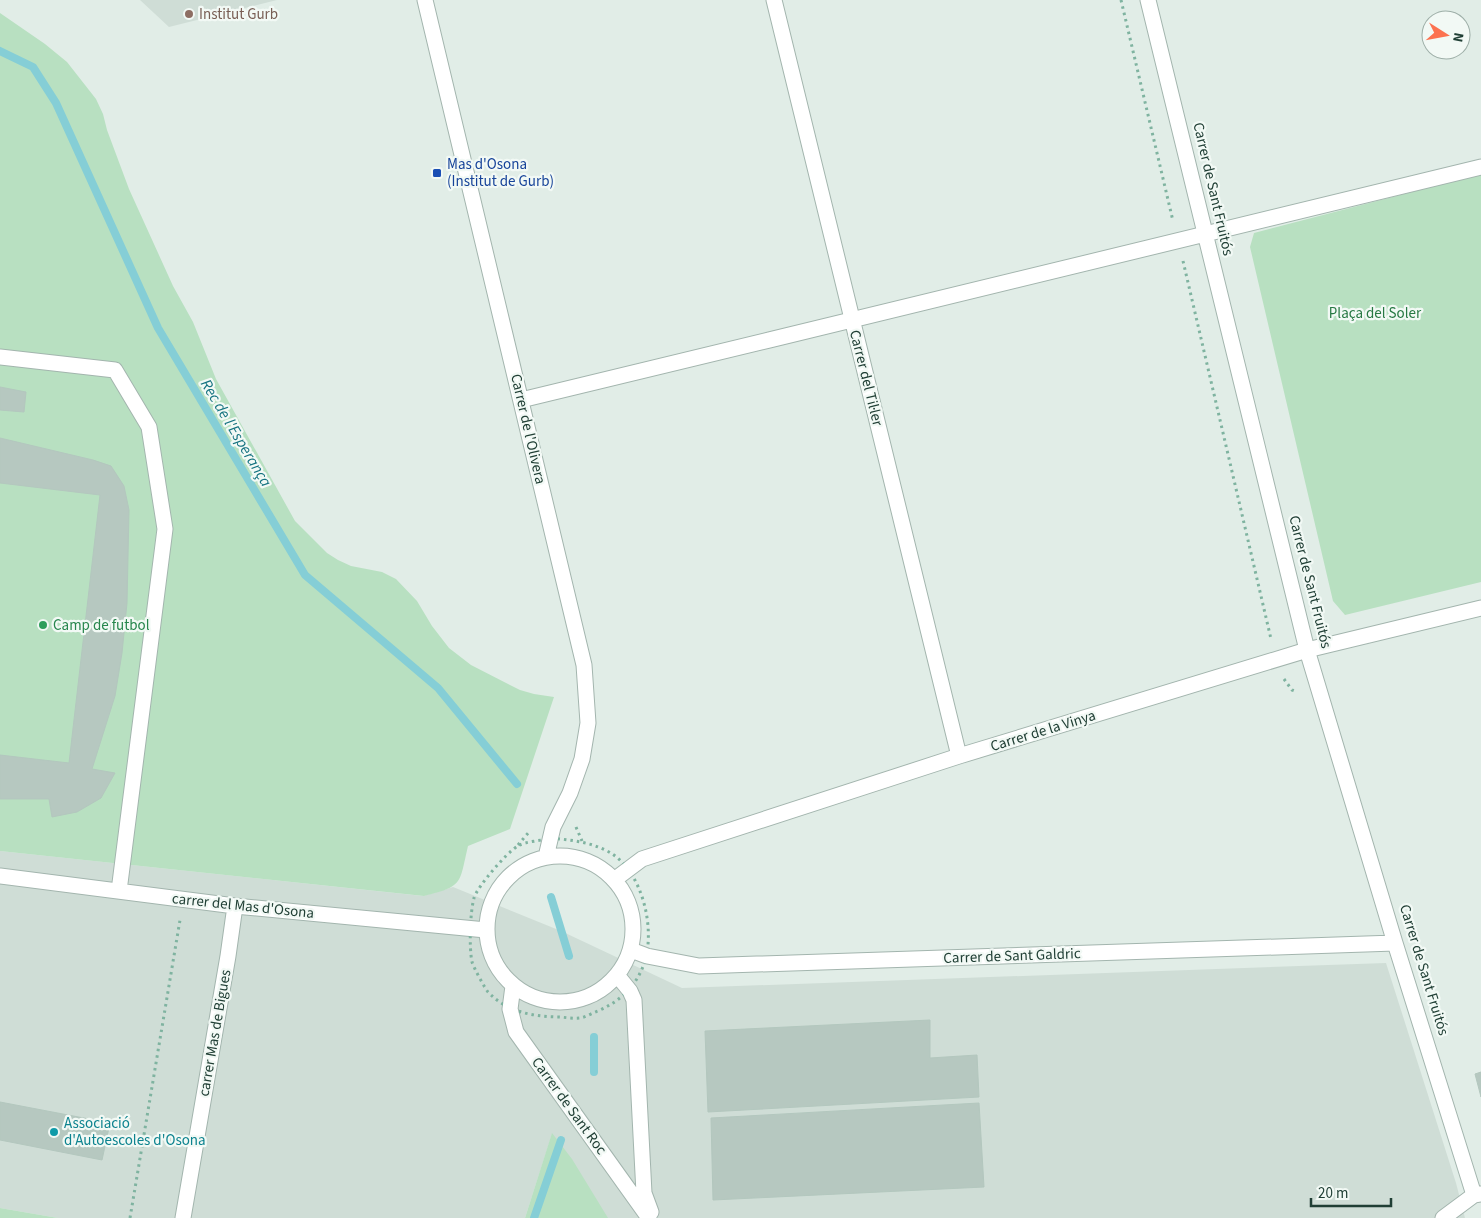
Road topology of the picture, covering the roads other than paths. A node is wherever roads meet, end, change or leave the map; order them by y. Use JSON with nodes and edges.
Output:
{"nodes":[{"id":1,"x":426,"y":0,"type":"edge"},
{"id":2,"x":774,"y":0,"type":"edge"},
{"id":3,"x":1148,"y":0,"type":"edge"},
{"id":4,"x":1481,"y":167,"type":"edge"},
{"id":5,"x":1205,"y":235,"type":"junction"},
{"id":6,"x":851,"y":319,"type":"junction"},
{"id":7,"x":0,"y":357,"type":"edge"},
{"id":8,"x":521,"y":400,"type":"junction"},
{"id":9,"x":1481,"y":608,"type":"edge"},
{"id":10,"x":1307,"y":650,"type":"junction"},
{"id":11,"x":959,"y":756,"type":"junction"},
{"id":12,"x":546,"y":857,"type":"junction"},
{"id":13,"x":0,"y":876,"type":"edge"},
{"id":14,"x":614,"y":880,"type":"junction"},
{"id":15,"x":118,"y":891,"type":"junction"},
{"id":16,"x":235,"y":906,"type":"junction"},
{"id":17,"x":486,"y":930,"type":"junction"},
{"id":18,"x":1395,"y":943,"type":"junction"},
{"id":19,"x":631,"y":950,"type":"junction"},
{"id":20,"x":617,"y":975,"type":"junction"},
{"id":21,"x":514,"y":986,"type":"junction"},
{"id":22,"x":1478,"y":1194,"type":"edge"},
{"id":23,"x":183,"y":1218,"type":"edge"},
{"id":24,"x":651,"y":1218,"type":"edge"},
{"id":25,"x":1443,"y":1218,"type":"edge"}],
"edges":[{"from":1,"to":8,"type":"street","name":"Carrer de l'Olivera"},
{"from":2,"to":6,"type":"street","name":"Carrer del Til·ler"},
{"from":3,"to":5,"type":"street","name":"Carrer de Sant Fruitós"},
{"from":4,"to":5,"type":"street"},
{"from":5,"to":6,"type":"street"},
{"from":5,"to":10,"type":"street","name":"Carrer de Sant Fruitós"},
{"from":6,"to":8,"type":"street"},
{"from":6,"to":11,"type":"street","name":"Carrer del Til·ler"},
{"from":7,"to":15,"type":"street"},
{"from":8,"to":12,"type":"street","name":"Carrer de l'Olivera"},
{"from":9,"to":10,"type":"street","name":"Carrer de la Vinya"},
{"from":10,"to":11,"type":"street","name":"Carrer de la Vinya"},
{"from":10,"to":18,"type":"street","name":"Carrer de Sant Fruitós"},
{"from":11,"to":14,"type":"street","name":"Carrer de la Vinya"},
{"from":12,"to":14,"type":"street"},
{"from":12,"to":17,"type":"street"},
{"from":13,"to":15,"type":"street","name":"carrer del Mas d'Osona"},
{"from":14,"to":19,"type":"street"},
{"from":15,"to":16,"type":"street","name":"carrer del Mas d'Osona"},
{"from":16,"to":17,"type":"street","name":"carrer del Mas d'Osona"},
{"from":16,"to":23,"type":"street","name":"carrer Mas de Bigues"},
{"from":17,"to":21,"type":"street"},
{"from":18,"to":19,"type":"street","name":"Carrer de Sant Galdric"},
{"from":18,"to":22,"type":"street","name":"Carrer de Sant Fruitós"},
{"from":19,"to":20,"type":"street"},
{"from":20,"to":21,"type":"street"},
{"from":20,"to":24,"type":"street","name":"Carrer de Sant Roc"},
{"from":21,"to":24,"type":"street","name":"Carrer de Sant Roc"},
{"from":22,"to":25,"type":"street"}]}
